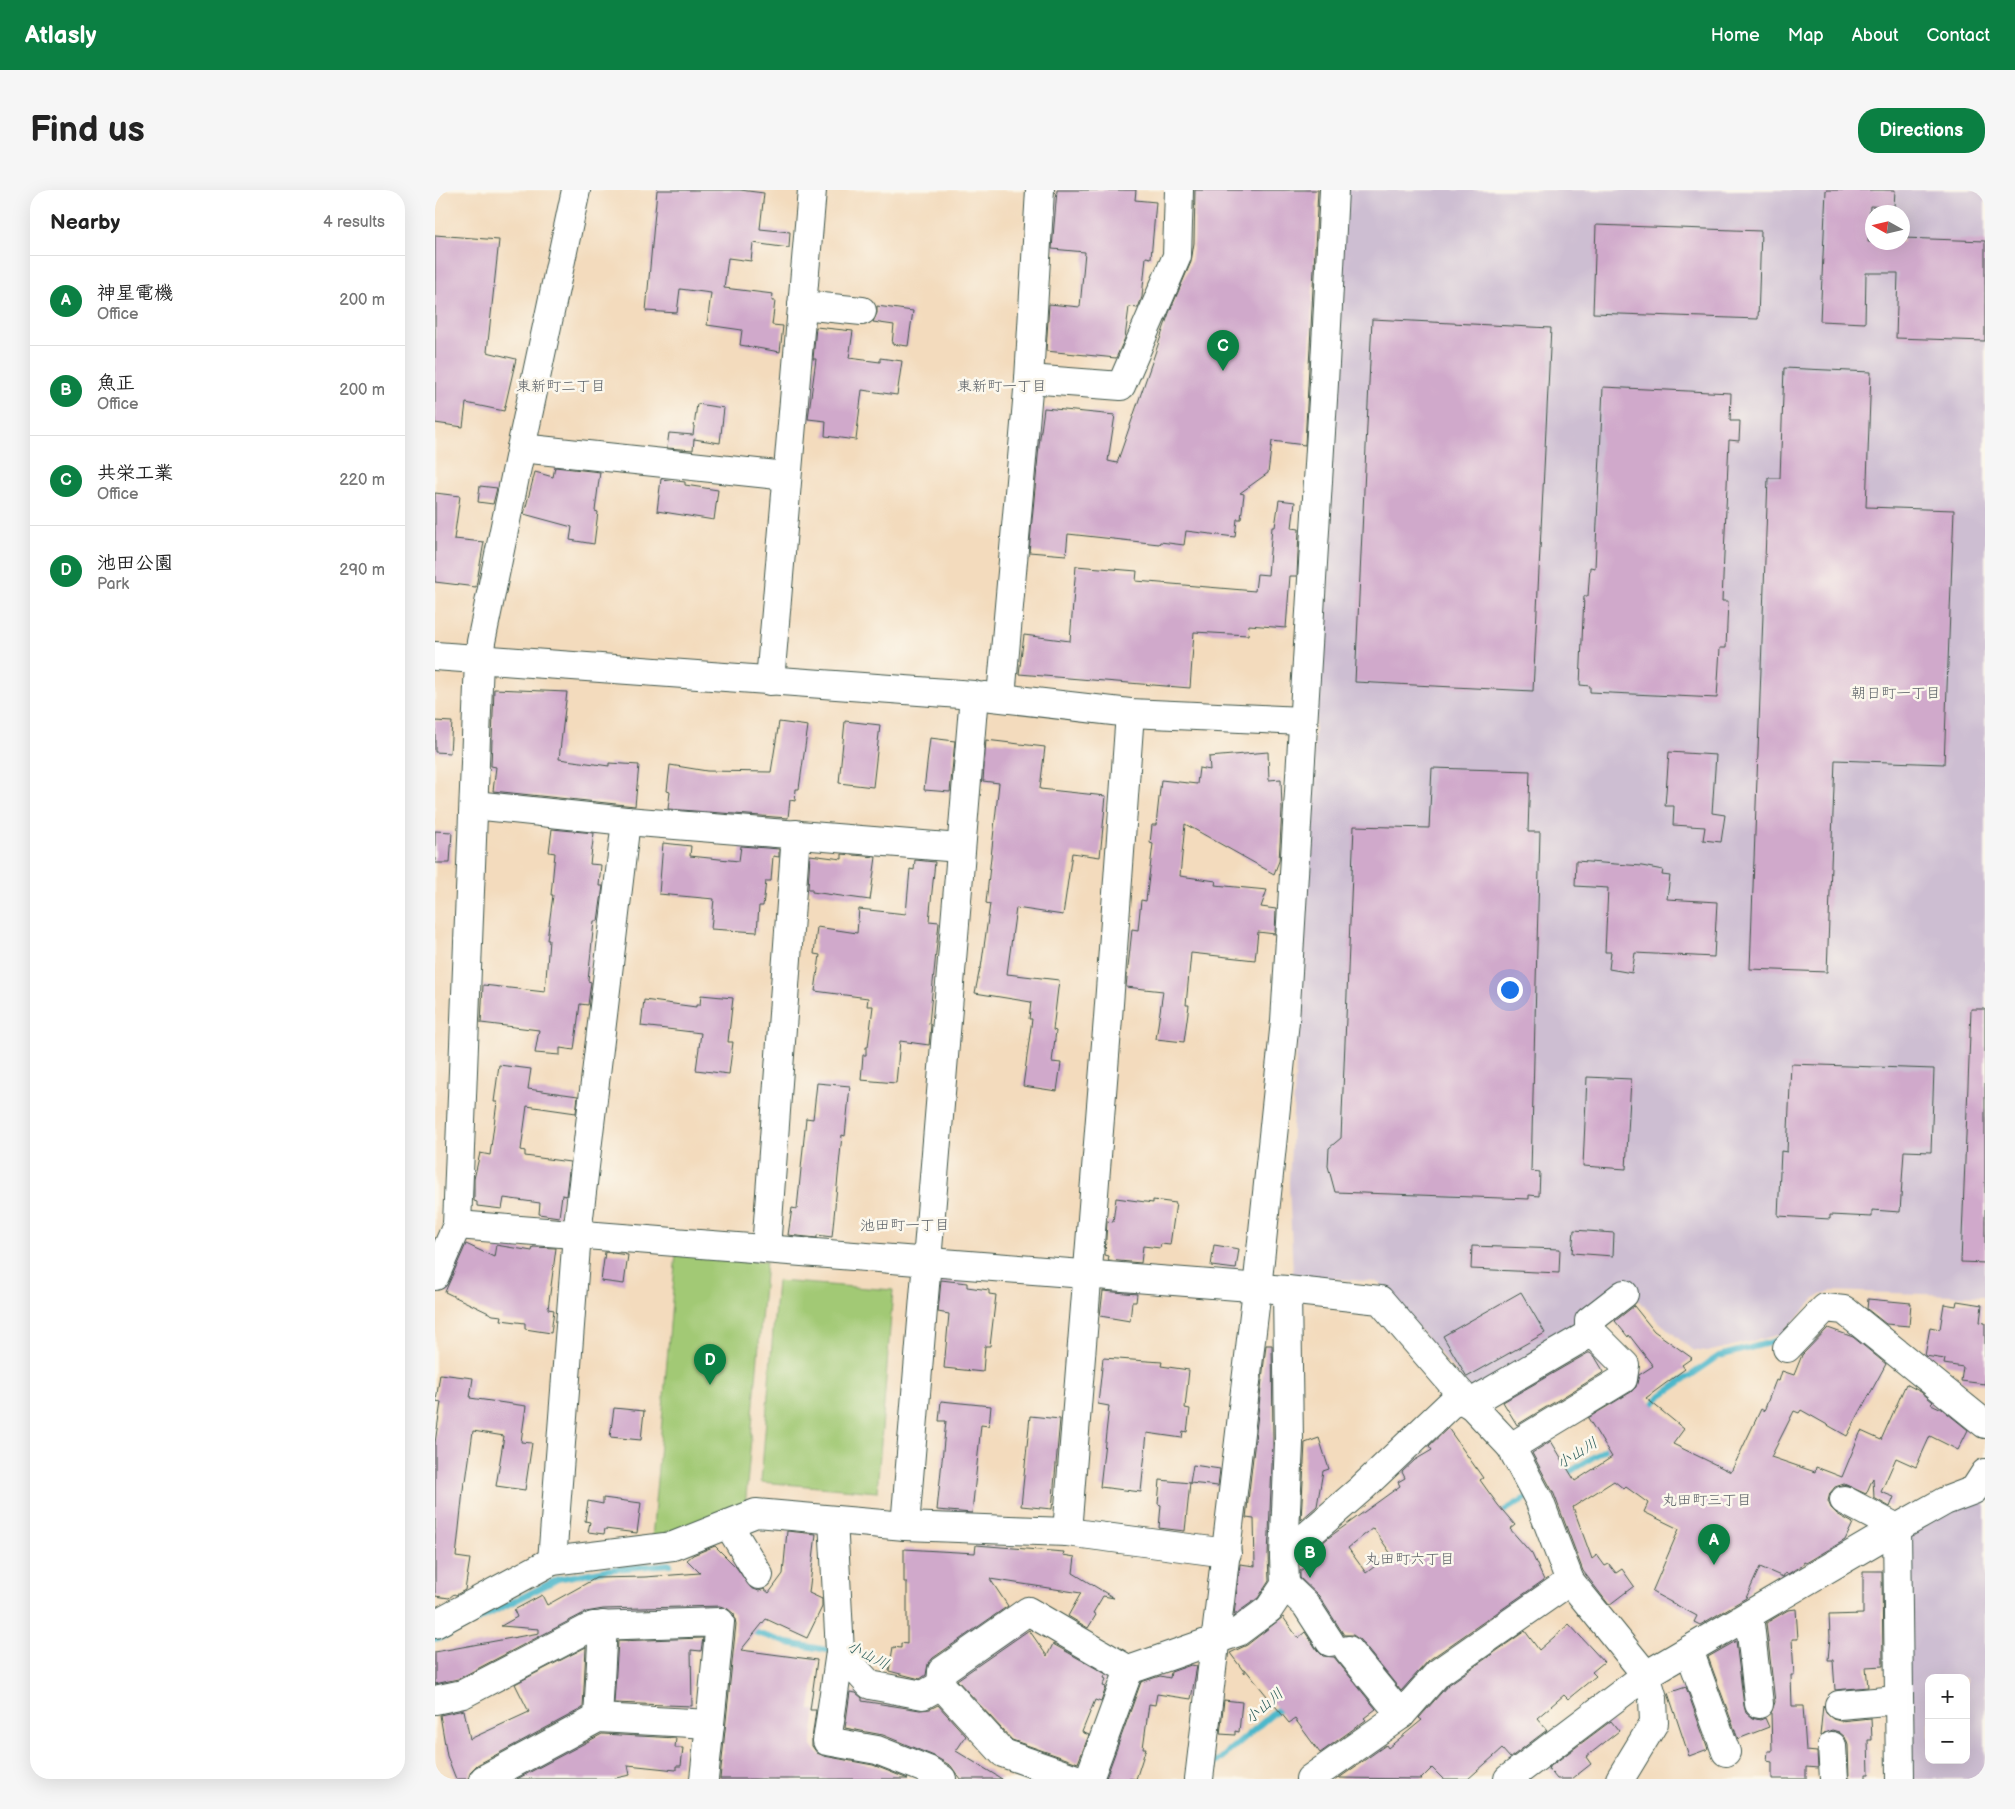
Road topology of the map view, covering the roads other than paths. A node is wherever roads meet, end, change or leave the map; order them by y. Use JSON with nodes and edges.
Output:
{"nodes":[{"id":1,"x":576,"y":190,"type":"edge"},
{"id":2,"x":812,"y":190,"type":"edge"},
{"id":3,"x":1040,"y":190,"type":"edge"},
{"id":4,"x":1179,"y":190,"type":"edge"},
{"id":5,"x":1334,"y":190,"type":"edge"},
{"id":6,"x":802,"y":305,"type":"junction"},
{"id":7,"x":862,"y":311,"type":"dead end"},
{"id":8,"x":1029,"y":379,"type":"junction"},
{"id":9,"x":521,"y":448,"type":"junction"},
{"id":10,"x":787,"y":476,"type":"junction"},
{"id":11,"x":435,"y":656,"type":"edge"},
{"id":12,"x":479,"y":660,"type":"junction"},
{"id":13,"x":770,"y":681,"type":"junction"},
{"id":14,"x":974,"y":696,"type":"junction"},
{"id":15,"x":1001,"y":697,"type":"junction"},
{"id":16,"x":1130,"y":713,"type":"junction"},
{"id":17,"x":1303,"y":721,"type":"junction"},
{"id":18,"x":474,"y":805,"type":"junction"},
{"id":19,"x":626,"y":821,"type":"junction"},
{"id":20,"x":796,"y":834,"type":"junction"},
{"id":21,"x":960,"y":848,"type":"junction"},
{"id":22,"x":457,"y":1225,"type":"junction"},
{"id":23,"x":577,"y":1234,"type":"junction"},
{"id":24,"x":766,"y":1249,"type":"junction"},
{"id":25,"x":926,"y":1262,"type":"junction"},
{"id":26,"x":435,"y":1276,"type":"edge"},
{"id":27,"x":1087,"y":1276,"type":"junction"},
{"id":28,"x":1257,"y":1289,"type":"junction"},
{"id":29,"x":1287,"y":1290,"type":"junction"},
{"id":30,"x":1624,"y":1294,"type":"dead end"},
{"id":31,"x":1589,"y":1334,"type":"junction"},
{"id":32,"x":1787,"y":1348,"type":"dead end"},
{"id":33,"x":1465,"y":1399,"type":"junction"},
{"id":34,"x":1985,"y":1424,"type":"edge"},
{"id":35,"x":1511,"y":1447,"type":"junction"},
{"id":36,"x":1981,"y":1485,"type":"edge"},
{"id":37,"x":1844,"y":1500,"type":"dead end"},
{"id":38,"x":833,"y":1520,"type":"junction"},
{"id":39,"x":728,"y":1524,"type":"junction"},
{"id":40,"x":905,"y":1526,"type":"junction"},
{"id":41,"x":1897,"y":1528,"type":"junction"},
{"id":42,"x":1067,"y":1532,"type":"junction"},
{"id":43,"x":1227,"y":1553,"type":"junction"},
{"id":44,"x":1284,"y":1556,"type":"junction"},
{"id":45,"x":552,"y":1561,"type":"junction"},
{"id":46,"x":759,"y":1575,"type":"dead end"},
{"id":47,"x":1570,"y":1581,"type":"junction"},
{"id":48,"x":1285,"y":1584,"type":"junction"},
{"id":49,"x":1749,"y":1615,"type":"junction"},
{"id":50,"x":435,"y":1624,"type":"edge"},
{"id":51,"x":603,"y":1625,"type":"junction"},
{"id":52,"x":1214,"y":1641,"type":"junction"},
{"id":53,"x":1689,"y":1650,"type":"junction"},
{"id":54,"x":840,"y":1652,"type":"junction"},
{"id":55,"x":1129,"y":1670,"type":"junction"},
{"id":56,"x":1646,"y":1675,"type":"junction"},
{"id":57,"x":941,"y":1685,"type":"junction"},
{"id":58,"x":435,"y":1700,"type":"edge"},
{"id":59,"x":1898,"y":1700,"type":"junction"},
{"id":60,"x":1759,"y":1704,"type":"dead end"},
{"id":61,"x":1839,"y":1705,"type":"dead end"},
{"id":62,"x":1401,"y":1715,"type":"junction"},
{"id":63,"x":598,"y":1718,"type":"junction"},
{"id":64,"x":710,"y":1724,"type":"junction"},
{"id":65,"x":1832,"y":1746,"type":"dead end"},
{"id":66,"x":1726,"y":1752,"type":"dead end"},
{"id":67,"x":1019,"y":1767,"type":"edge"},
{"id":68,"x":1200,"y":1770,"type":"edge"},
{"id":69,"x":484,"y":1779,"type":"edge"},
{"id":70,"x":704,"y":1779,"type":"edge"},
{"id":71,"x":943,"y":1779,"type":"edge"},
{"id":72,"x":1076,"y":1779,"type":"edge"},
{"id":73,"x":1089,"y":1779,"type":"edge"},
{"id":74,"x":1311,"y":1779,"type":"edge"},
{"id":75,"x":1508,"y":1779,"type":"edge"},
{"id":76,"x":1620,"y":1779,"type":"edge"},
{"id":77,"x":1834,"y":1779,"type":"edge"},
{"id":78,"x":1900,"y":1779,"type":"edge"}],
"edges":[{"from":1,"to":9,"type":"street"},
{"from":2,"to":6,"type":"street"},
{"from":3,"to":8,"type":"street"},
{"from":4,"to":8,"type":"street"},
{"from":5,"to":17,"type":"street"},
{"from":6,"to":7,"type":"street"},
{"from":6,"to":10,"type":"street"},
{"from":8,"to":15,"type":"street"},
{"from":9,"to":10,"type":"street"},
{"from":9,"to":12,"type":"street"},
{"from":10,"to":13,"type":"street"},
{"from":11,"to":12,"type":"street"},
{"from":12,"to":13,"type":"street"},
{"from":12,"to":18,"type":"street"},
{"from":13,"to":14,"type":"street"},
{"from":14,"to":15,"type":"street"},
{"from":14,"to":21,"type":"street"},
{"from":15,"to":16,"type":"street"},
{"from":16,"to":17,"type":"street"},
{"from":16,"to":27,"type":"street"},
{"from":17,"to":28,"type":"street"},
{"from":18,"to":19,"type":"street"},
{"from":18,"to":22,"type":"street"},
{"from":19,"to":20,"type":"street"},
{"from":19,"to":23,"type":"street"},
{"from":20,"to":21,"type":"street"},
{"from":20,"to":24,"type":"street"},
{"from":21,"to":25,"type":"street"},
{"from":22,"to":23,"type":"street"},
{"from":22,"to":26,"type":"street"},
{"from":23,"to":24,"type":"street"},
{"from":23,"to":45,"type":"street"},
{"from":24,"to":25,"type":"street"},
{"from":25,"to":27,"type":"street"},
{"from":25,"to":40,"type":"street"},
{"from":27,"to":28,"type":"street"},
{"from":27,"to":42,"type":"street"},
{"from":28,"to":29,"type":"street"},
{"from":28,"to":43,"type":"street"},
{"from":29,"to":33,"type":"street"},
{"from":29,"to":44,"type":"street"},
{"from":30,"to":31,"type":"street"},
{"from":31,"to":33,"type":"street"},
{"from":31,"to":35,"type":"street"},
{"from":32,"to":34,"type":"street"},
{"from":33,"to":35,"type":"street"},
{"from":33,"to":44,"type":"street"},
{"from":35,"to":47,"type":"street"},
{"from":36,"to":41,"type":"street"},
{"from":37,"to":41,"type":"street"},
{"from":38,"to":39,"type":"street"},
{"from":38,"to":40,"type":"street"},
{"from":38,"to":54,"type":"street"},
{"from":39,"to":45,"type":"street"},
{"from":39,"to":46,"type":"street"},
{"from":40,"to":42,"type":"street"},
{"from":41,"to":49,"type":"street"},
{"from":41,"to":59,"type":"street"},
{"from":42,"to":43,"type":"street"},
{"from":43,"to":52,"type":"street"},
{"from":44,"to":48,"type":"street"},
{"from":45,"to":50,"type":"street"},
{"from":47,"to":56,"type":"street"},
{"from":47,"to":62,"type":"street"},
{"from":48,"to":52,"type":"street"},
{"from":48,"to":62,"type":"street"},
{"from":49,"to":53,"type":"street"},
{"from":49,"to":60,"type":"street"},
{"from":51,"to":58,"type":"street"},
{"from":51,"to":63,"type":"street"},
{"from":51,"to":64,"type":"street"},
{"from":52,"to":55,"type":"street"},
{"from":52,"to":68,"type":"street"},
{"from":53,"to":56,"type":"street"},
{"from":53,"to":66,"type":"street"},
{"from":54,"to":57,"type":"street"},
{"from":54,"to":71,"type":"street"},
{"from":55,"to":57,"type":"street"},
{"from":55,"to":73,"type":"street"},
{"from":56,"to":75,"type":"street"},
{"from":56,"to":76,"type":"street"},
{"from":57,"to":67,"type":"street"},
{"from":59,"to":61,"type":"street"},
{"from":59,"to":78,"type":"street"},
{"from":62,"to":74,"type":"street"},
{"from":63,"to":64,"type":"street"},
{"from":63,"to":69,"type":"street"},
{"from":64,"to":70,"type":"street"},
{"from":65,"to":77,"type":"street"},
{"from":67,"to":72,"type":"street"}]}
